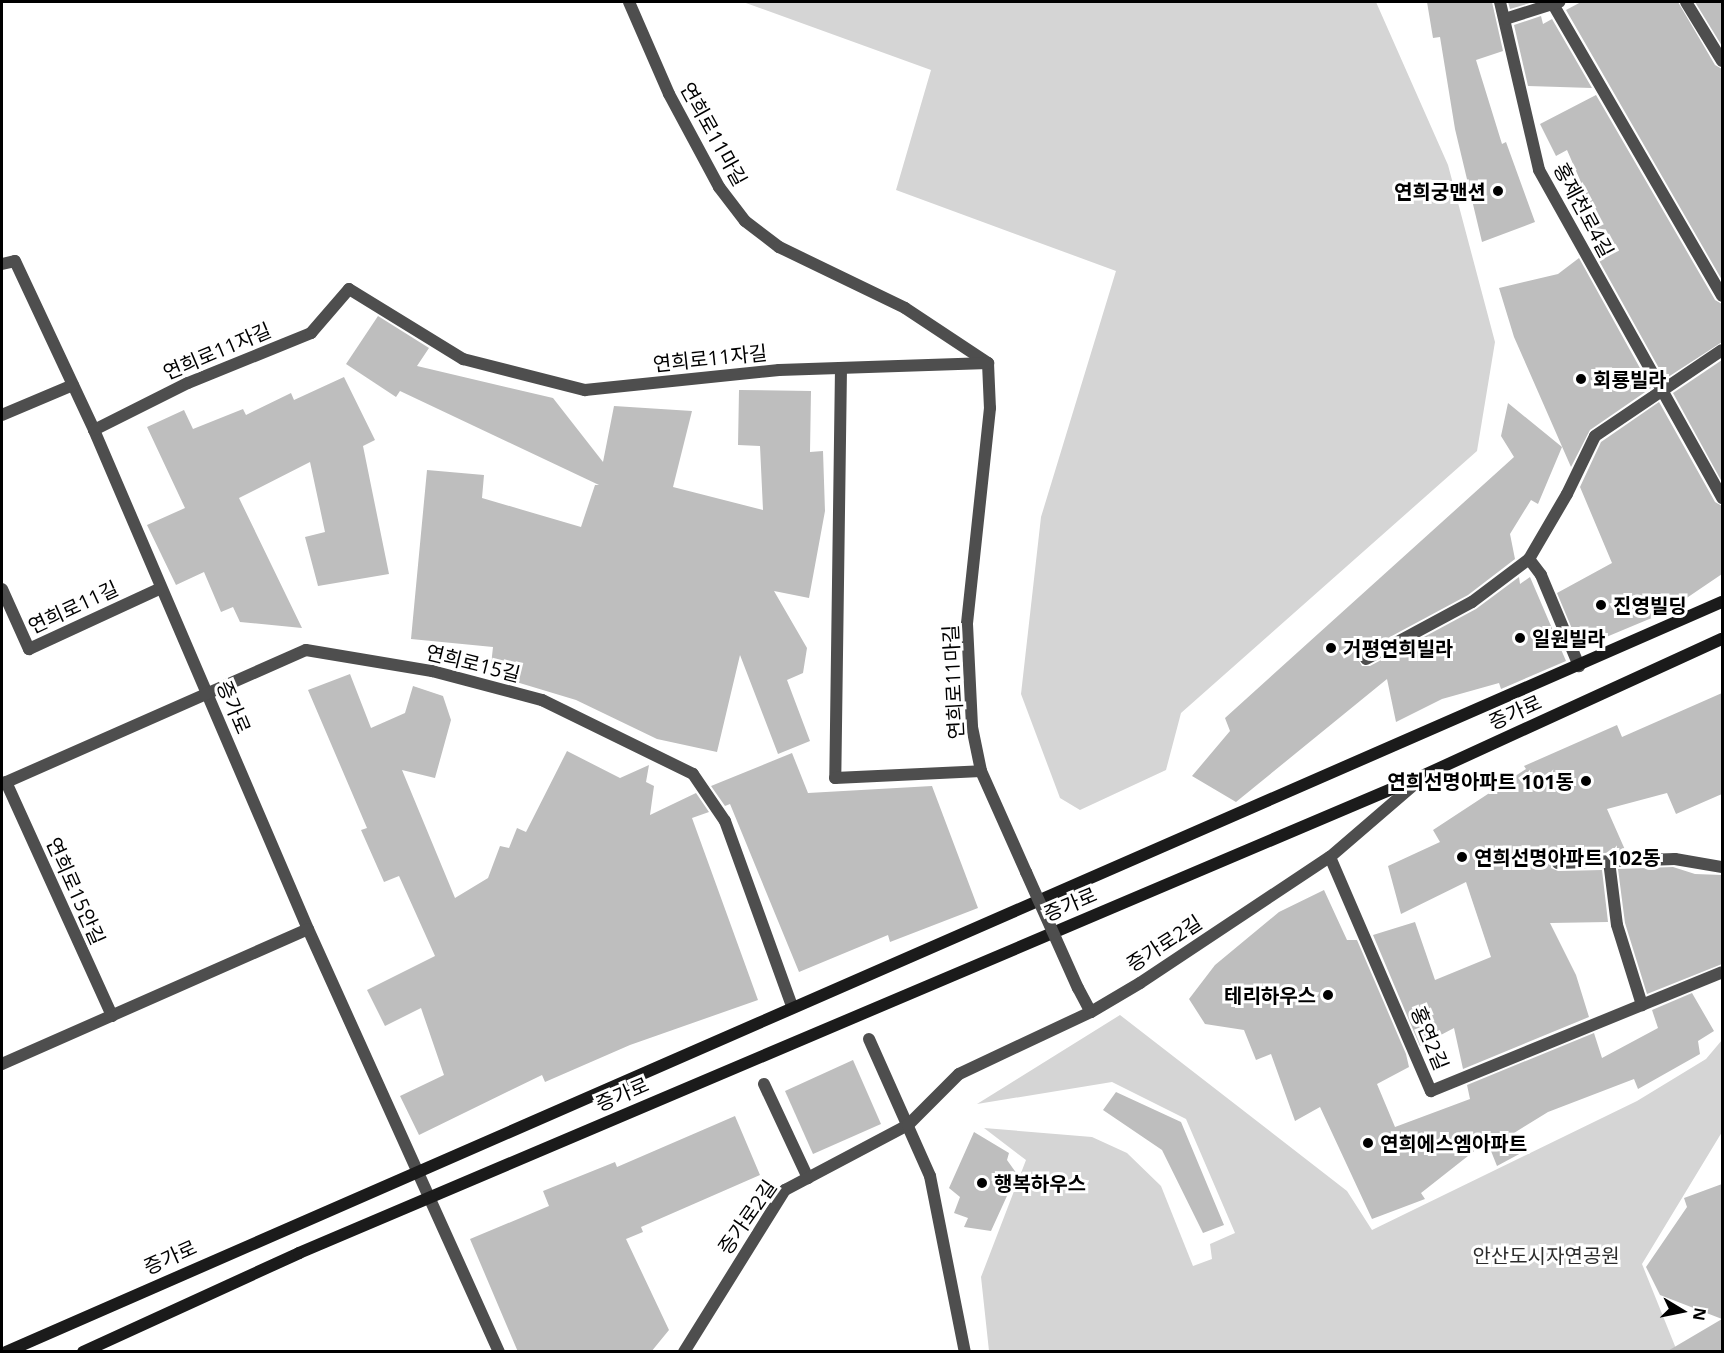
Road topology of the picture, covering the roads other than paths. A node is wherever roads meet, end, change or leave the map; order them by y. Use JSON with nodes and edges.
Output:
{"nodes":[{"id":1,"x":628,"y":2,"type":"edge"},
{"id":2,"x":1500,"y":2,"type":"edge"},
{"id":3,"x":1686,"y":2,"type":"edge"},
{"id":4,"x":1557,"y":4,"type":"edge"},
{"id":5,"x":1505,"y":19,"type":"junction"},
{"id":6,"x":1722,"y":61,"type":"edge"},
{"id":7,"x":2,"y":264,"type":"edge"},
{"id":8,"x":1722,"y":296,"type":"edge"},
{"id":9,"x":1722,"y":350,"type":"edge"},
{"id":10,"x":988,"y":363,"type":"junction"},
{"id":11,"x":841,"y":368,"type":"junction"},
{"id":12,"x":73,"y":386,"type":"junction"},
{"id":13,"x":1661,"y":389,"type":"junction"},
{"id":14,"x":2,"y":415,"type":"edge"},
{"id":15,"x":94,"y":430,"type":"junction"},
{"id":16,"x":1722,"y":498,"type":"edge"},
{"id":17,"x":1529,"y":559,"type":"junction"},
{"id":18,"x":161,"y":588,"type":"junction"},
{"id":19,"x":2,"y":589,"type":"edge"},
{"id":20,"x":1722,"y":602,"type":"edge"},
{"id":21,"x":1722,"y":639,"type":"edge"},
{"id":22,"x":1366,"y":659,"type":"dead end"},
{"id":23,"x":1579,"y":666,"type":"junction"},
{"id":24,"x":206,"y":692,"type":"junction"},
{"id":25,"x":981,"y":771,"type":"junction"},
{"id":26,"x":1429,"y":773,"type":"junction"},
{"id":27,"x":4,"y":783,"type":"edge"},
{"id":28,"x":1330,"y":857,"type":"junction"},
{"id":29,"x":1609,"y":861,"type":"junction"},
{"id":30,"x":1558,"y":863,"type":"dead end"},
{"id":31,"x":1722,"y":867,"type":"edge"},
{"id":32,"x":308,"y":930,"type":"junction"},
{"id":33,"x":1722,"y":972,"type":"edge"},
{"id":34,"x":1642,"y":1005,"type":"junction"},
{"id":35,"x":792,"y":1006,"type":"junction"},
{"id":36,"x":1091,"y":1012,"type":"junction"},
{"id":37,"x":111,"y":1016,"type":"junction"},
{"id":38,"x":869,"y":1039,"type":"dead end"},
{"id":39,"x":2,"y":1064,"type":"edge"},
{"id":40,"x":764,"y":1084,"type":"dead end"},
{"id":41,"x":908,"y":1125,"type":"junction"},
{"id":42,"x":416,"y":1170,"type":"junction"},
{"id":43,"x":808,"y":1178,"type":"junction"},
{"id":44,"x":429,"y":1198,"type":"junction"},
{"id":45,"x":6,"y":1352,"type":"edge"},
{"id":46,"x":83,"y":1352,"type":"edge"},
{"id":47,"x":499,"y":1352,"type":"edge"},
{"id":48,"x":684,"y":1352,"type":"edge"},
{"id":49,"x":965,"y":1352,"type":"edge"}],
"edges":[{"from":1,"to":10,"type":"street","name":"연희로11마길"},
{"from":2,"to":5,"type":"street","name":"홍제천로4길"},
{"from":3,"to":6,"type":"street"},
{"from":4,"to":5,"type":"street"},
{"from":4,"to":8,"type":"street"},
{"from":5,"to":13,"type":"street","name":"홍제천로4길"},
{"from":7,"to":12,"type":"street","name":"증가로"},
{"from":9,"to":13,"type":"street"},
{"from":10,"to":11,"type":"street"},
{"from":10,"to":25,"type":"street","name":"연희로11마길"},
{"from":11,"to":15,"type":"street","name":"연희로11자길"},
{"from":11,"to":25,"type":"street"},
{"from":12,"to":14,"type":"street"},
{"from":12,"to":15,"type":"street","name":"증가로"},
{"from":13,"to":16,"type":"street","name":"홍제천로4길"},
{"from":13,"to":17,"type":"street"},
{"from":15,"to":18,"type":"street","name":"증가로"},
{"from":17,"to":22,"type":"street"},
{"from":17,"to":23,"type":"street"},
{"from":18,"to":19,"type":"street","name":"연희로11길"},
{"from":18,"to":24,"type":"street","name":"증가로"},
{"from":20,"to":23,"type":"main road","name":"증가로"},
{"from":21,"to":26,"type":"main road","name":"증가로"},
{"from":23,"to":35,"type":"main road","name":"증가로"},
{"from":24,"to":27,"type":"street","name":"연희로15길"},
{"from":24,"to":32,"type":"street","name":"증가로"},
{"from":24,"to":35,"type":"street","name":"연희로15길"},
{"from":25,"to":36,"type":"street","name":"연희로11마길","bridge":true},
{"from":26,"to":28,"type":"street","name":"증가로2길"},
{"from":26,"to":44,"type":"main road","name":"증가로"},
{"from":27,"to":37,"type":"street","name":"연희로15안길"},
{"from":28,"to":34,"type":"street","name":"홍연2길"},
{"from":28,"to":36,"type":"street","name":"증가로2길"},
{"from":29,"to":30,"type":"street"},
{"from":29,"to":31,"type":"street"},
{"from":29,"to":34,"type":"street"},
{"from":32,"to":37,"type":"street"},
{"from":32,"to":42,"type":"street","name":"증가로"},
{"from":33,"to":34,"type":"street","name":"홍연2길"},
{"from":35,"to":42,"type":"main road","name":"증가로"},
{"from":36,"to":41,"type":"street","name":"증가로2길"},
{"from":37,"to":39,"type":"street"},
{"from":38,"to":41,"type":"street"},
{"from":40,"to":43,"type":"street"},
{"from":41,"to":43,"type":"street","name":"증가로2길"},
{"from":41,"to":49,"type":"street"},
{"from":42,"to":44,"type":"street","name":"증가로"},
{"from":42,"to":45,"type":"main road","name":"증가로"},
{"from":43,"to":48,"type":"street","name":"증가로2길"},
{"from":44,"to":46,"type":"main road","name":"증가로"},
{"from":44,"to":47,"type":"street","name":"증가로"}]}
